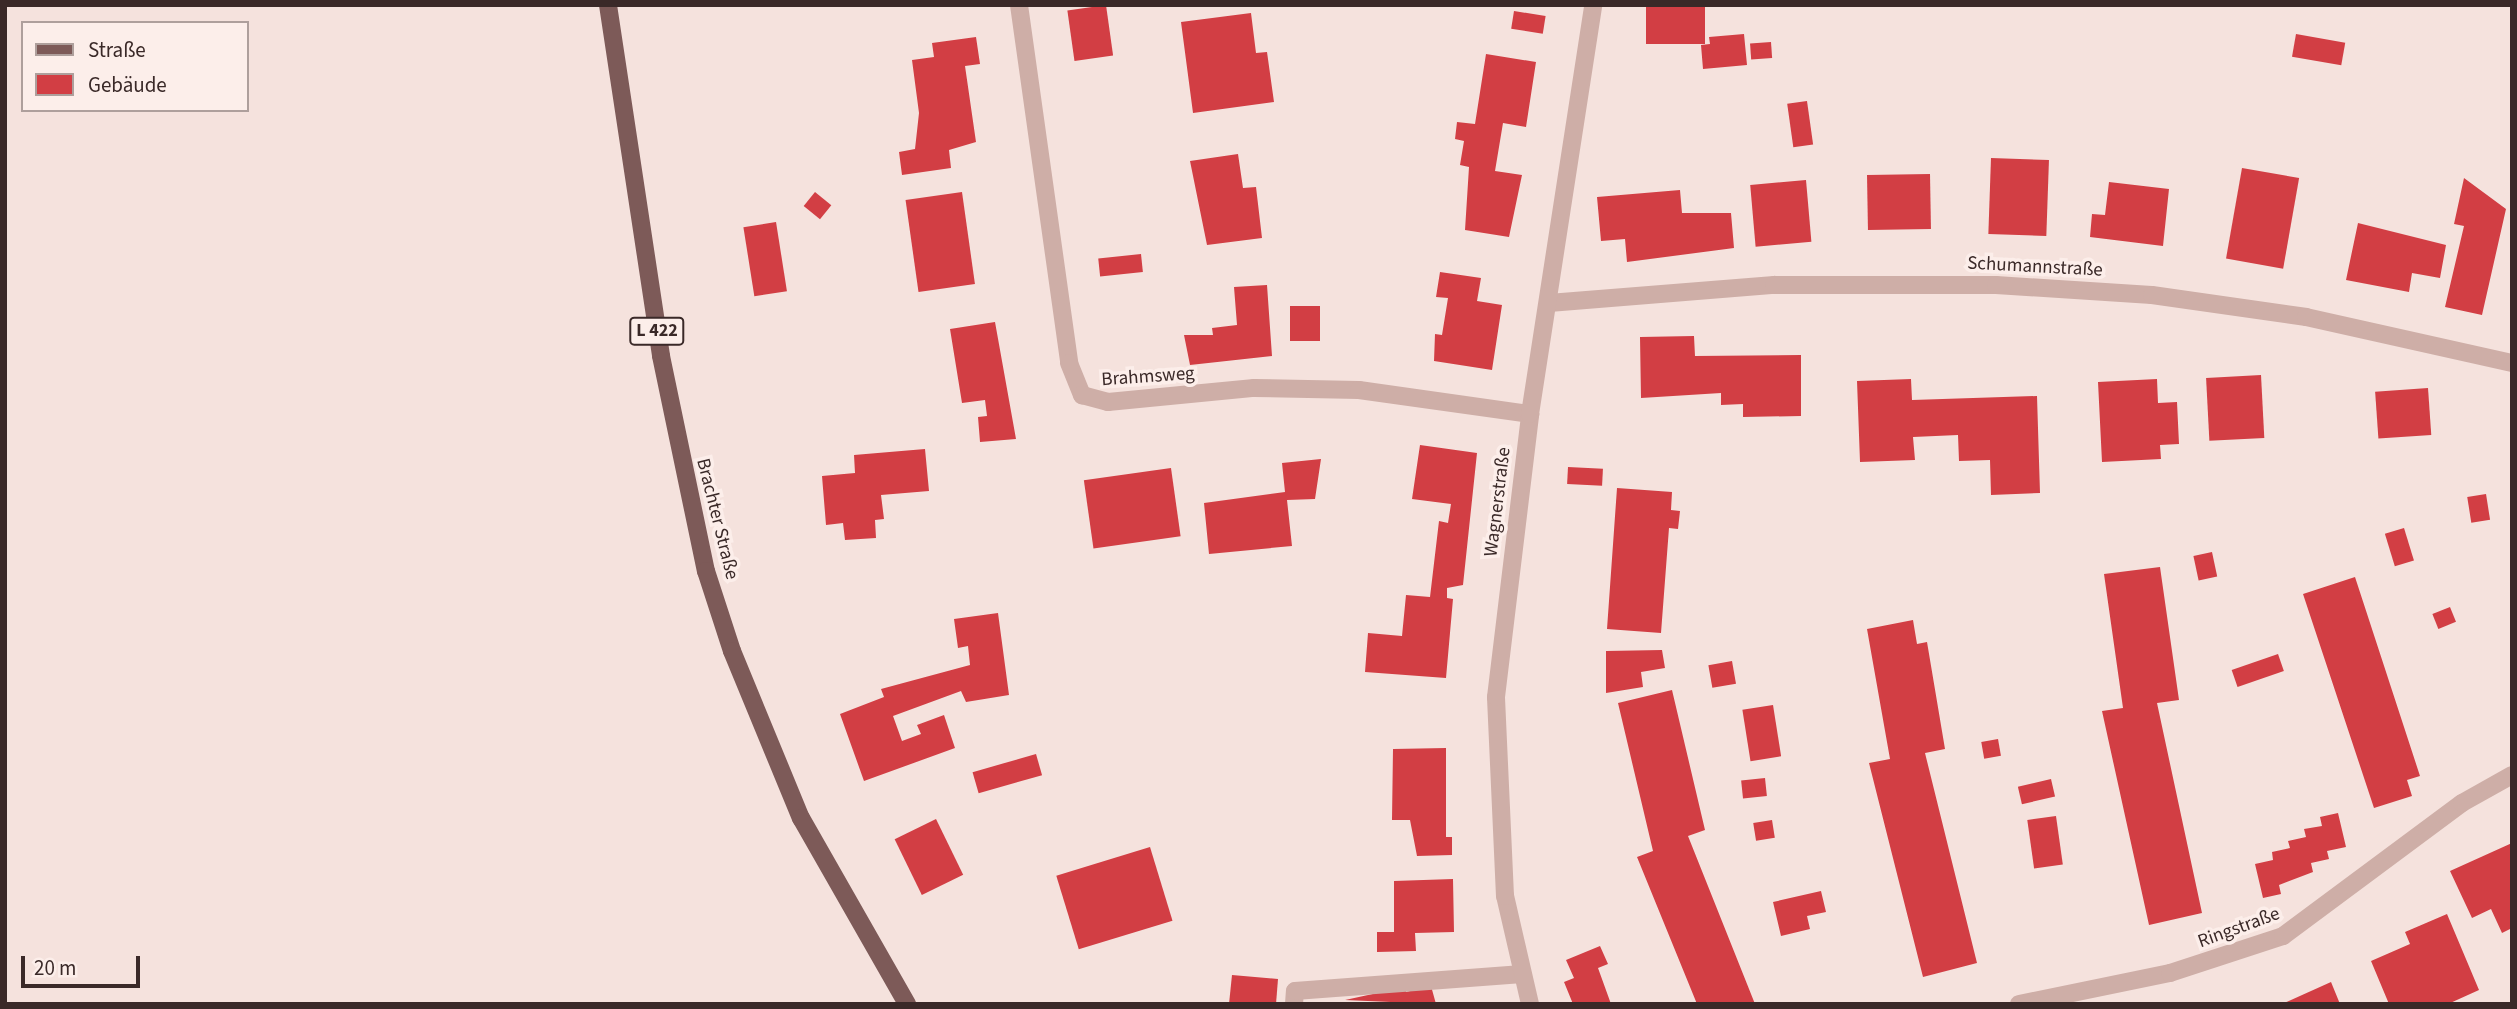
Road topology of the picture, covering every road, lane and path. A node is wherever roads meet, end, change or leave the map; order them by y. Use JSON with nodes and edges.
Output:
{"nodes":[{"id":1,"x":608,"y":5,"type":"edge"},
{"id":2,"x":1019,"y":5,"type":"edge"},
{"id":3,"x":1593,"y":5,"type":"edge"},
{"id":4,"x":1549,"y":303,"type":"junction"},
{"id":5,"x":2512,"y":363,"type":"edge"},
{"id":6,"x":1530,"y":414,"type":"junction"},
{"id":7,"x":2512,"y":775,"type":"edge"},
{"id":8,"x":1522,"y":974,"type":"junction"},
{"id":9,"x":907,"y":1004,"type":"edge"},
{"id":10,"x":1294,"y":1004,"type":"edge"},
{"id":11,"x":1531,"y":1004,"type":"edge"},
{"id":12,"x":2019,"y":1004,"type":"edge"}],
"edges":[{"from":1,"to":9,"type":"main road","name":"Brachter Straße","number":"L 422"},
{"from":2,"to":6,"type":"street","name":"Brahmsweg"},
{"from":3,"to":4,"type":"street","name":"Wagnerstraße"},
{"from":4,"to":5,"type":"street","name":"Schumannstraße"},
{"from":4,"to":6,"type":"street","name":"Wagnerstraße"},
{"from":6,"to":8,"type":"street","name":"Wagnerstraße"},
{"from":7,"to":12,"type":"street","name":"Ringstraße"},
{"from":8,"to":10,"type":"street"},
{"from":8,"to":11,"type":"street","name":"Wagnerstraße"}]}
